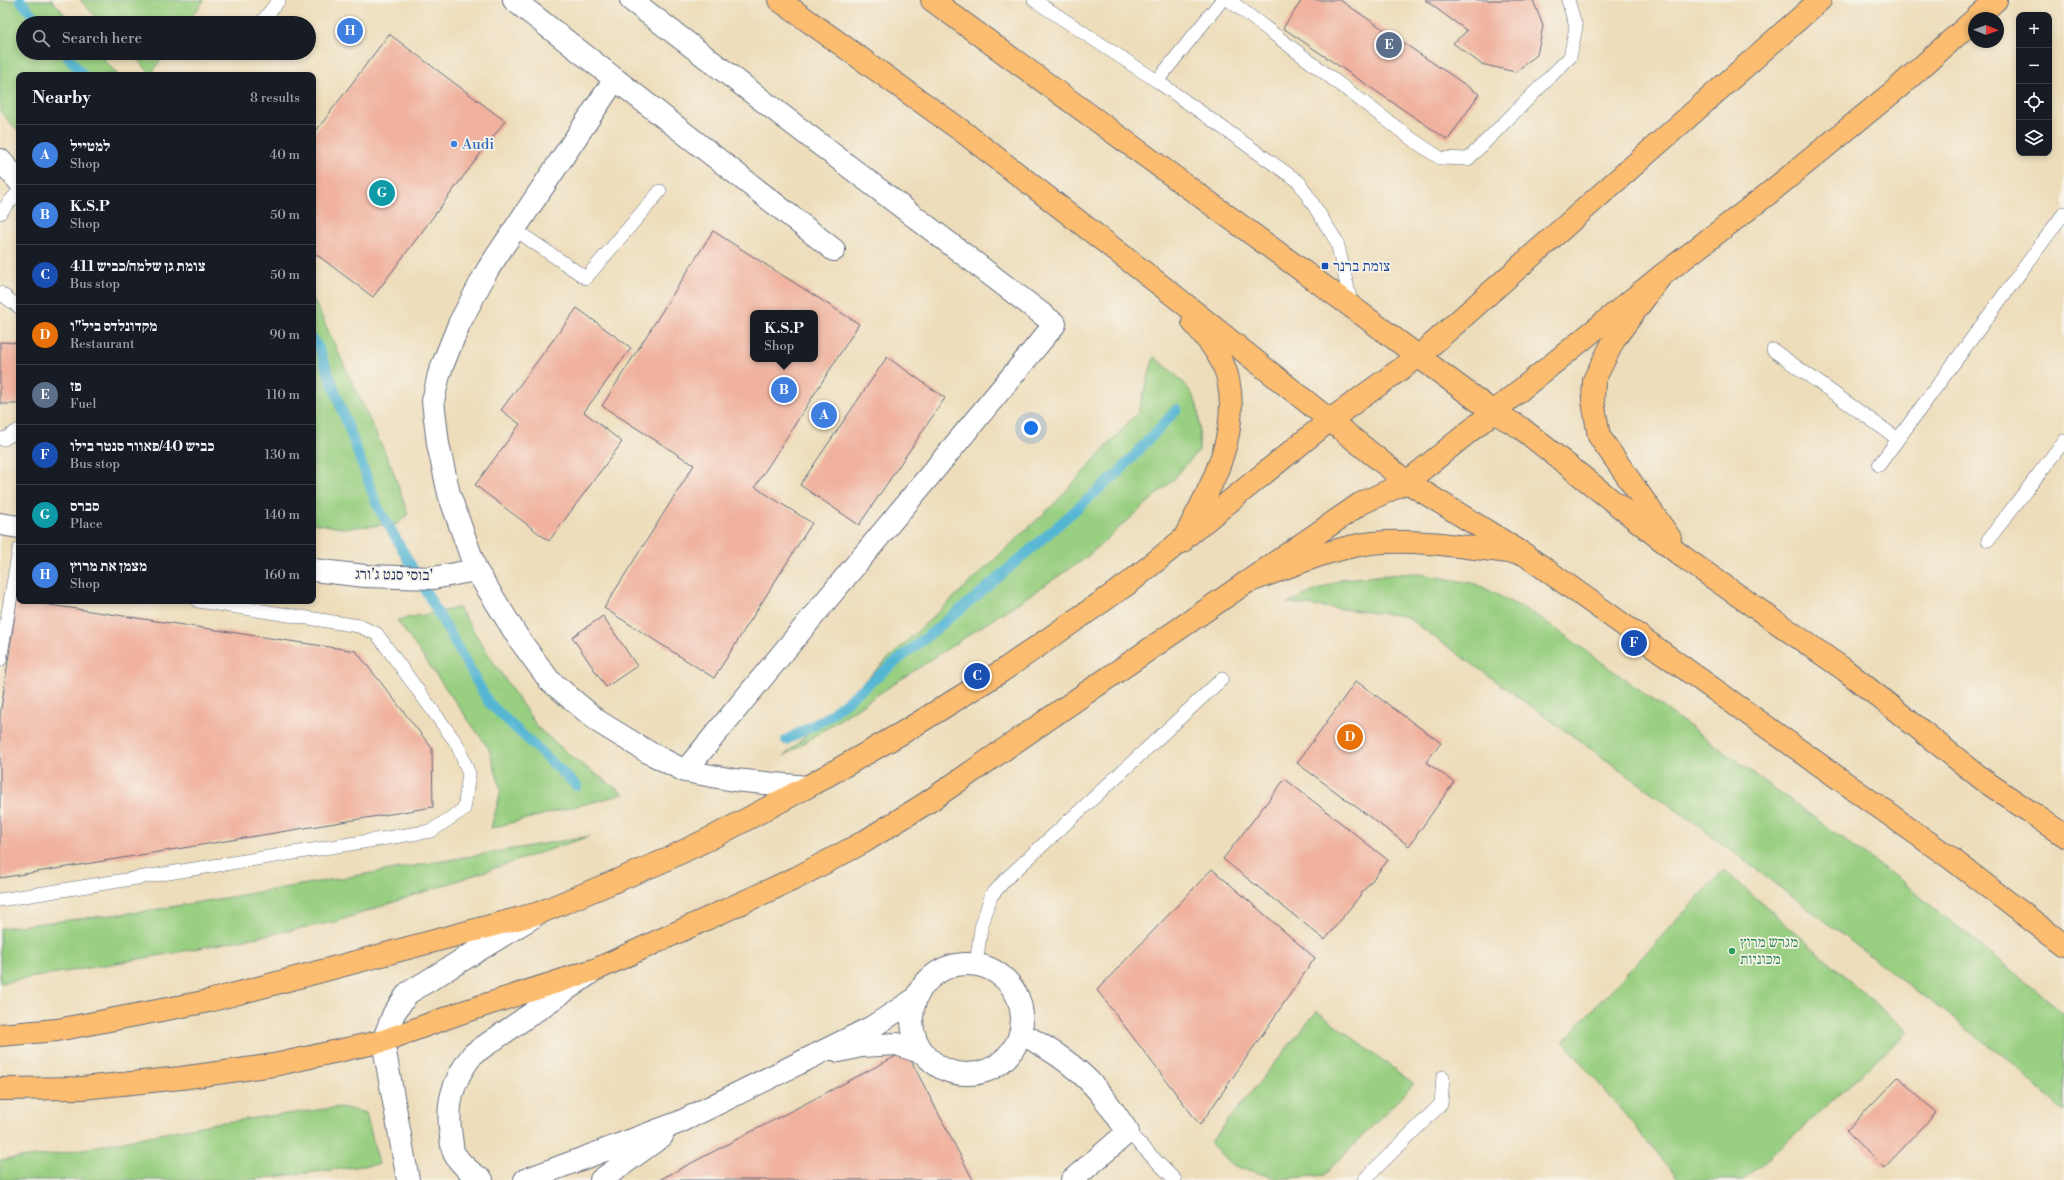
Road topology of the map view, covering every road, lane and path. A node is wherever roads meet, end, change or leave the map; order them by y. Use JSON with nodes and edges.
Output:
{"nodes":[{"id":1,"x":279,"y":0,"type":"edge"},
{"id":2,"x":514,"y":0,"type":"edge"},
{"id":3,"x":630,"y":0,"type":"edge"},
{"id":4,"x":779,"y":0,"type":"edge"},
{"id":5,"x":932,"y":0,"type":"edge"},
{"id":6,"x":1034,"y":0,"type":"edge"},
{"id":7,"x":1222,"y":0,"type":"edge"},
{"id":8,"x":1229,"y":0,"type":"edge"},
{"id":9,"x":1568,"y":0,"type":"edge"},
{"id":10,"x":1820,"y":0,"type":"edge"},
{"id":11,"x":1996,"y":0,"type":"edge"},
{"id":12,"x":1983,"y":12,"type":"edge"},
{"id":13,"x":266,"y":16,"type":"edge"},
{"id":14,"x":1968,"y":25,"type":"edge"},
{"id":15,"x":615,"y":79,"type":"junction"},
{"id":16,"x":1157,"y":81,"type":"junction"},
{"id":17,"x":0,"y":160,"type":"edge"},
{"id":18,"x":16,"y":178,"type":"edge"},
{"id":19,"x":660,"y":191,"type":"dead end"},
{"id":20,"x":16,"y":194,"type":"edge"},
{"id":21,"x":1,"y":211,"type":"edge"},
{"id":22,"x":2064,"y":213,"type":"edge"},
{"id":23,"x":514,"y":229,"type":"junction"},
{"id":24,"x":834,"y":250,"type":"dead end"},
{"id":25,"x":1661,"y":276,"type":"junction"},
{"id":26,"x":0,"y":293,"type":"edge"},
{"id":27,"x":1172,"y":294,"type":"junction"},
{"id":28,"x":16,"y":305,"type":"edge"},
{"id":29,"x":1352,"y":306,"type":"junction"},
{"id":30,"x":1773,"y":350,"type":"dead end"},
{"id":31,"x":1419,"y":356,"type":"junction"},
{"id":32,"x":1492,"y":411,"type":"junction"},
{"id":33,"x":1330,"y":420,"type":"junction"},
{"id":34,"x":16,"y":432,"type":"edge"},
{"id":35,"x":0,"y":439,"type":"edge"},
{"id":36,"x":1898,"y":439,"type":"junction"},
{"id":37,"x":2064,"y":441,"type":"edge"},
{"id":38,"x":1878,"y":465,"type":"dead end"},
{"id":39,"x":1407,"y":482,"type":"junction"},
{"id":40,"x":0,"y":524,"type":"edge"},
{"id":41,"x":16,"y":527,"type":"edge"},
{"id":42,"x":1988,"y":540,"type":"dead end"},
{"id":43,"x":1182,"y":542,"type":"junction"},
{"id":44,"x":1524,"y":554,"type":"junction"},
{"id":45,"x":1683,"y":557,"type":"junction"},
{"id":46,"x":316,"y":570,"type":"edge"},
{"id":47,"x":468,"y":572,"type":"junction"},
{"id":48,"x":16,"y":577,"type":"edge"},
{"id":49,"x":1245,"y":583,"type":"junction"},
{"id":50,"x":217,"y":604,"type":"edge"},
{"id":51,"x":0,"y":660,"type":"edge"},
{"id":52,"x":1222,"y":679,"type":"dead end"},
{"id":53,"x":685,"y":771,"type":"junction"},
{"id":54,"x":807,"y":787,"type":"junction"},
{"id":55,"x":2064,"y":835,"type":"edge"},
{"id":56,"x":0,"y":900,"type":"edge"},
{"id":57,"x":539,"y":913,"type":"junction"},
{"id":58,"x":2064,"y":944,"type":"edge"},
{"id":59,"x":976,"y":965,"type":"junction"},
{"id":60,"x":597,"y":969,"type":"junction"},
{"id":61,"x":916,"y":999,"type":"junction"},
{"id":62,"x":1020,"y":1034,"type":"junction"},
{"id":63,"x":0,"y":1035,"type":"edge"},
{"id":64,"x":383,"y":1041,"type":"junction"},
{"id":65,"x":923,"y":1053,"type":"junction"},
{"id":66,"x":813,"y":1056,"type":"junction"},
{"id":67,"x":1444,"y":1076,"type":"dead end"},
{"id":68,"x":0,"y":1089,"type":"edge"},
{"id":69,"x":680,"y":1122,"type":"junction"},
{"id":70,"x":1128,"y":1132,"type":"junction"},
{"id":71,"x":408,"y":1180,"type":"edge"},
{"id":72,"x":482,"y":1180,"type":"edge"},
{"id":73,"x":525,"y":1180,"type":"edge"},
{"id":74,"x":602,"y":1180,"type":"edge"},
{"id":75,"x":1072,"y":1180,"type":"edge"},
{"id":76,"x":1175,"y":1180,"type":"edge"},
{"id":77,"x":1364,"y":1180,"type":"edge"}],
"edges":[{"from":1,"to":13,"type":"lane"},
{"from":2,"to":15,"type":"street"},
{"from":3,"to":53,"type":"street"},
{"from":4,"to":27,"type":"main road"},
{"from":5,"to":29,"type":"main road"},
{"from":6,"to":16,"type":"lane"},
{"from":7,"to":16,"type":"lane"},
{"from":8,"to":9,"type":"lane"},
{"from":10,"to":31,"type":"main road"},
{"from":11,"to":12,"type":"main road"},
{"from":14,"to":25,"type":"main road"},
{"from":15,"to":23,"type":"street"},
{"from":15,"to":24,"type":"street"},
{"from":16,"to":29,"type":"lane"},
{"from":17,"to":18,"type":"street"},
{"from":19,"to":23,"type":"lane"},
{"from":20,"to":21,"type":"lane"},
{"from":22,"to":36,"type":"lane"},
{"from":23,"to":47,"type":"street"},
{"from":25,"to":32,"type":"main road"},
{"from":25,"to":45,"type":"main road"},
{"from":26,"to":28,"type":"lane"},
{"from":27,"to":33,"type":"main road"},
{"from":27,"to":43,"type":"main road"},
{"from":29,"to":31,"type":"main road"},
{"from":30,"to":36,"type":"lane"},
{"from":31,"to":32,"type":"main road"},
{"from":31,"to":33,"type":"main road"},
{"from":32,"to":39,"type":"main road"},
{"from":32,"to":45,"type":"main road"},
{"from":33,"to":39,"type":"main road"},
{"from":33,"to":43,"type":"main road"},
{"from":34,"to":35,"type":"lane"},
{"from":36,"to":38,"type":"lane"},
{"from":37,"to":42,"type":"lane"},
{"from":39,"to":44,"type":"main road"},
{"from":39,"to":49,"type":"main road"},
{"from":40,"to":41,"type":"street"},
{"from":43,"to":54,"type":"main road"},
{"from":44,"to":49,"type":"main road"},
{"from":44,"to":58,"type":"main road"},
{"from":45,"to":55,"type":"main road"},
{"from":46,"to":47,"type":"street","name":"בוסי סנט ג'ורג'"},
{"from":47,"to":53,"type":"street"},
{"from":48,"to":51,"type":"lane"},
{"from":49,"to":60,"type":"main road"},
{"from":50,"to":56,"type":"lane"},
{"from":52,"to":59,"type":"lane"},
{"from":53,"to":54,"type":"street"},
{"from":54,"to":57,"type":"main road"},
{"from":57,"to":63,"type":"main road"},
{"from":57,"to":64,"type":"street"},
{"from":59,"to":61,"type":"street"},
{"from":59,"to":62,"type":"street"},
{"from":60,"to":64,"type":"main road"},
{"from":60,"to":72,"type":"street"},
{"from":61,"to":65,"type":"street"},
{"from":61,"to":66,"type":"street"},
{"from":62,"to":65,"type":"street"},
{"from":62,"to":70,"type":"street"},
{"from":64,"to":68,"type":"main road"},
{"from":64,"to":71,"type":"street"},
{"from":65,"to":66,"type":"street"},
{"from":66,"to":69,"type":"street"},
{"from":67,"to":77,"type":"lane"},
{"from":69,"to":73,"type":"street"},
{"from":69,"to":74,"type":"street"},
{"from":70,"to":75,"type":"street"},
{"from":70,"to":76,"type":"lane"}]}
